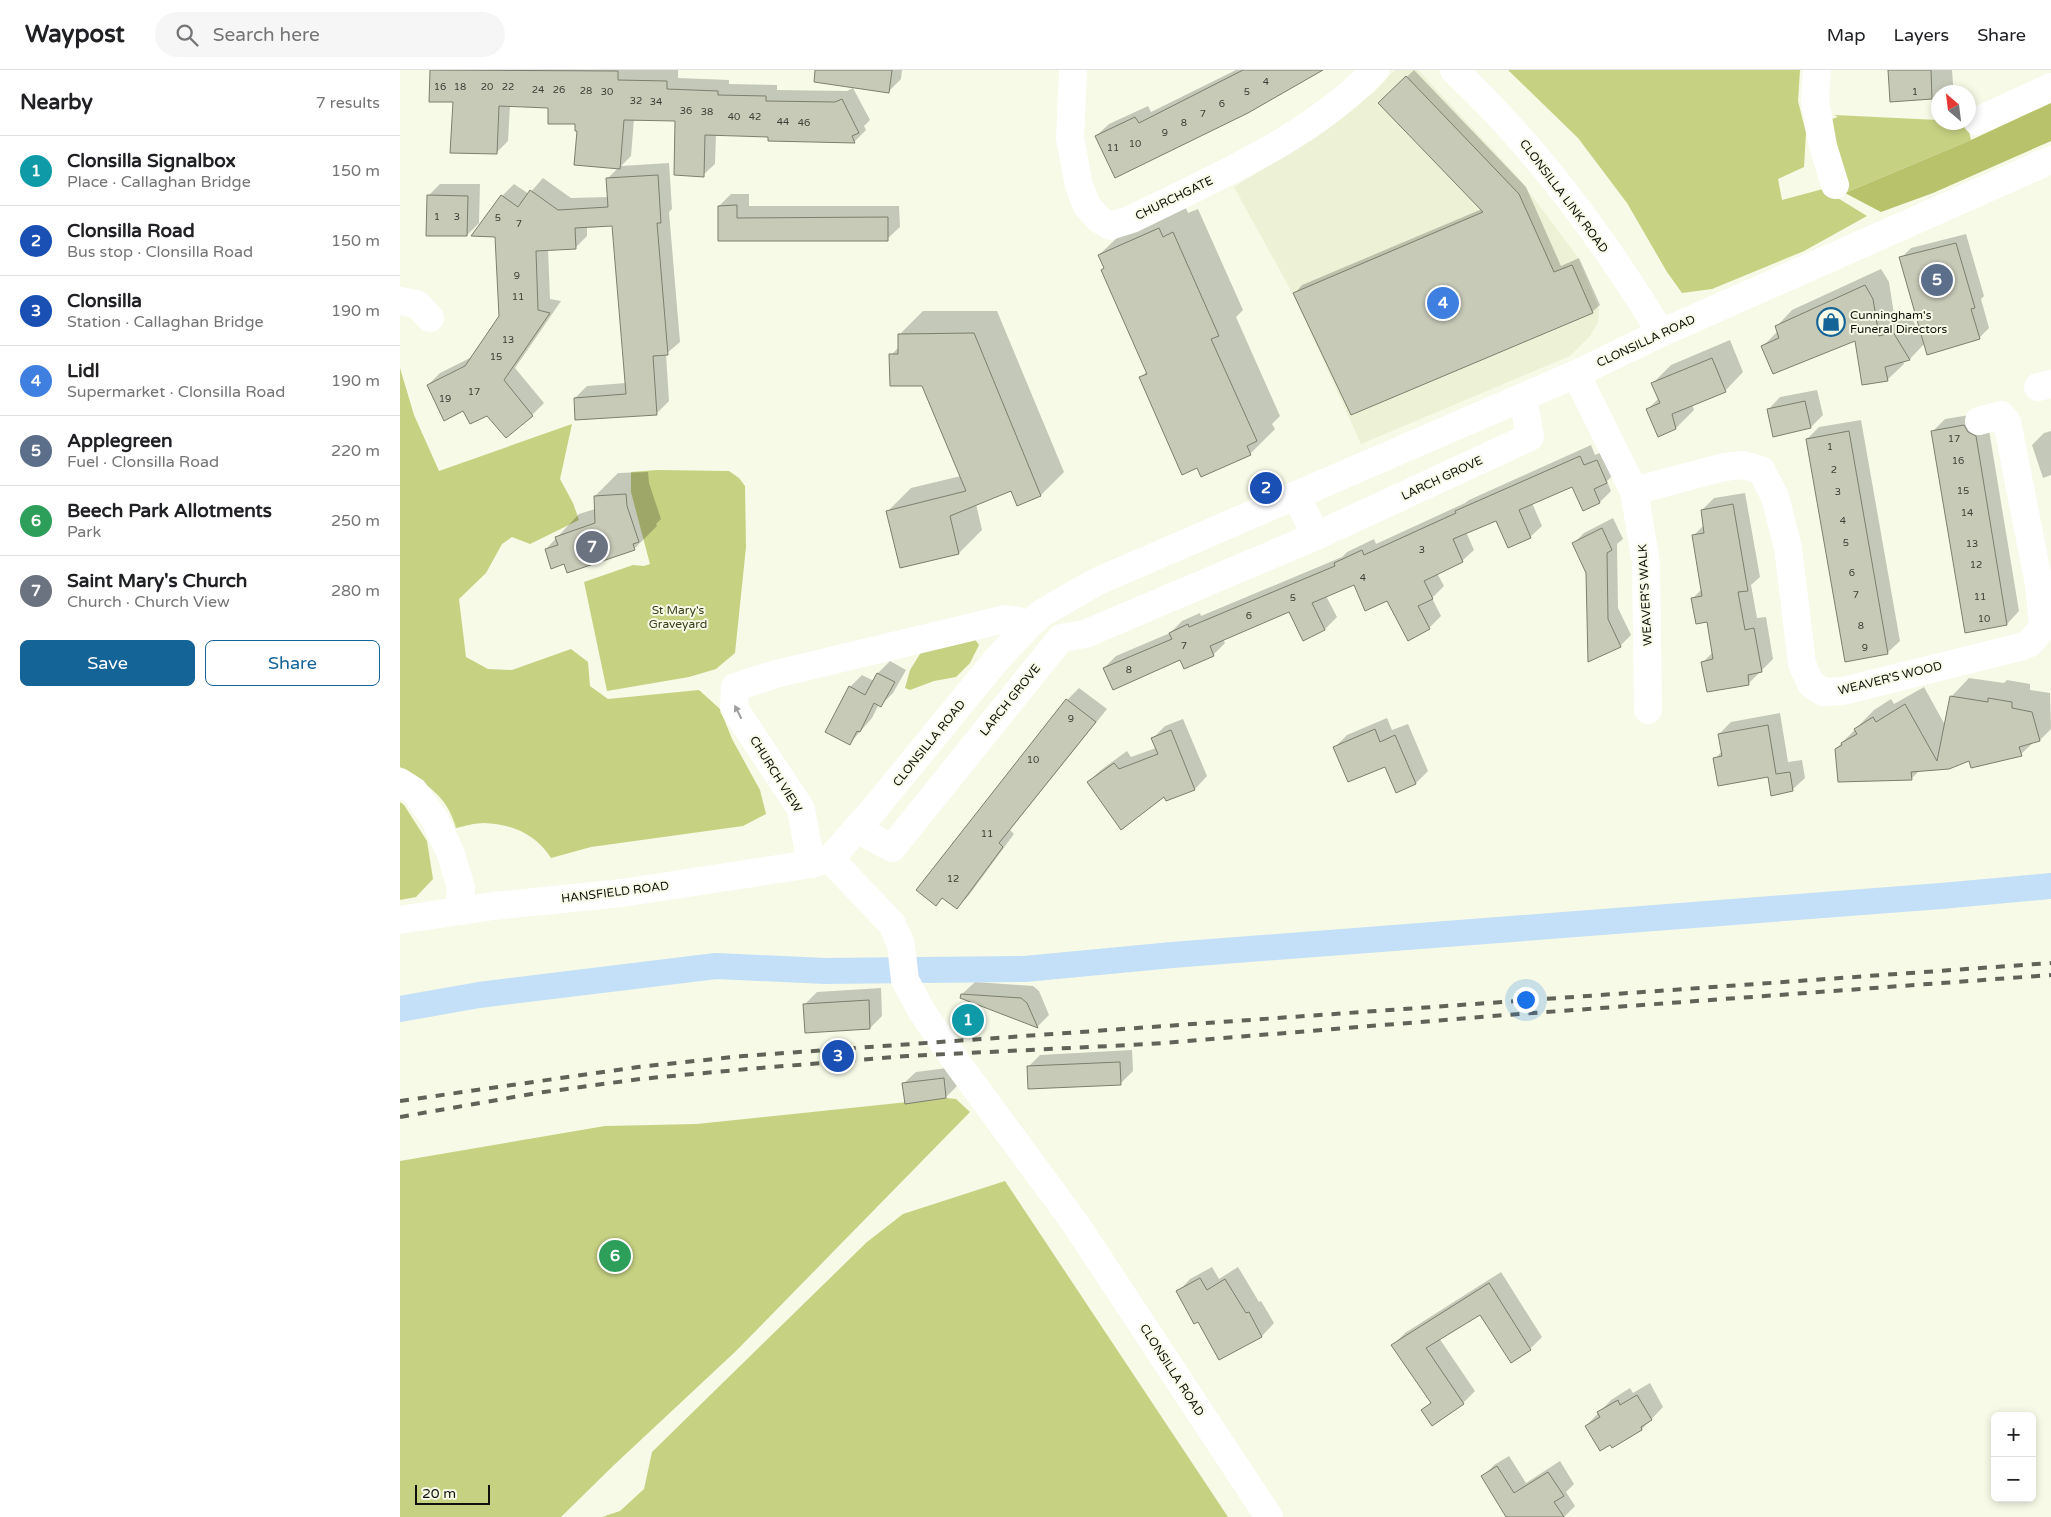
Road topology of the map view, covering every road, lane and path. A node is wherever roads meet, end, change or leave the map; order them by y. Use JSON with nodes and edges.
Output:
{"nodes":[{"id":1,"x":1073,"y":70,"type":"edge"},
{"id":2,"x":1375,"y":70,"type":"edge"},
{"id":3,"x":1454,"y":70,"type":"edge"},
{"id":4,"x":1817,"y":70,"type":"edge"},
{"id":5,"x":2051,"y":87,"type":"edge"},
{"id":6,"x":1977,"y":120,"type":"dead end"},
{"id":7,"x":2051,"y":160,"type":"edge"},
{"id":8,"x":1835,"y":186,"type":"dead end"},
{"id":9,"x":400,"y":301,"type":"edge"},
{"id":10,"x":430,"y":318,"type":"dead end"},
{"id":11,"x":1661,"y":333,"type":"junction"},
{"id":12,"x":1576,"y":374,"type":"junction"},
{"id":13,"x":1523,"y":397,"type":"junction"},
{"id":14,"x":1979,"y":421,"type":"dead end"},
{"id":15,"x":1634,"y":491,"type":"junction"},
{"id":16,"x":1296,"y":495,"type":"junction"},
{"id":17,"x":1316,"y":536,"type":"junction"},
{"id":18,"x":1035,"y":620,"type":"junction"},
{"id":19,"x":1062,"y":638,"type":"junction"},
{"id":20,"x":1648,"y":710,"type":"dead end"},
{"id":21,"x":931,"y":740,"type":"junction"},
{"id":22,"x":959,"y":762,"type":"junction"},
{"id":23,"x":400,"y":782,"type":"edge"},
{"id":24,"x":857,"y":829,"type":"junction"},
{"id":25,"x":820,"y":862,"type":"junction"},
{"id":26,"x":459,"y":911,"type":"junction"},
{"id":27,"x":400,"y":920,"type":"edge"},
{"id":28,"x":1269,"y":1517,"type":"edge"}],
"edges":[{"from":1,"to":2,"type":"street","name":"CHURCHGATE"},
{"from":3,"to":11,"type":"street","name":"CLONSILLA LINK ROAD"},
{"from":4,"to":8,"type":"street"},
{"from":5,"to":6,"type":"street"},
{"from":7,"to":11,"type":"street","name":"CLONSILLA ROAD"},
{"from":9,"to":10,"type":"street"},
{"from":11,"to":12,"type":"street","name":"CLONSILLA ROAD"},
{"from":12,"to":13,"type":"street","name":"CLONSILLA ROAD"},
{"from":12,"to":15,"type":"street","name":"WEAVER'S WALK"},
{"from":13,"to":16,"type":"street","name":"CLONSILLA ROAD"},
{"from":13,"to":17,"type":"street","name":"LARCH GROVE"},
{"from":14,"to":15,"type":"street","name":"WEAVER'S WOOD"},
{"from":15,"to":20,"type":"street","name":"WEAVER'S WALK"},
{"from":16,"to":17,"type":"street"},
{"from":16,"to":18,"type":"street","name":"CLONSILLA ROAD"},
{"from":17,"to":19,"type":"street","name":"LARCH GROVE"},
{"from":18,"to":19,"type":"street"},
{"from":18,"to":21,"type":"street","name":"CLONSILLA ROAD"},
{"from":25,"to":18,"type":"street","name":"CHURCH VIEW","one_way":true},
{"from":19,"to":22,"type":"street","name":"LARCH GROVE"},
{"from":21,"to":22,"type":"street"},
{"from":21,"to":24,"type":"street","name":"CLONSILLA ROAD"},
{"from":22,"to":24,"type":"street","name":"LARCH GROVE"},
{"from":23,"to":26,"type":"street"},
{"from":24,"to":25,"type":"street","name":"CLONSILLA ROAD"},
{"from":25,"to":26,"type":"street","name":"HANSFIELD ROAD"},
{"from":25,"to":28,"type":"street","name":"CLONSILLA ROAD"},
{"from":26,"to":27,"type":"street","name":"HANSFIELD ROAD"}]}
